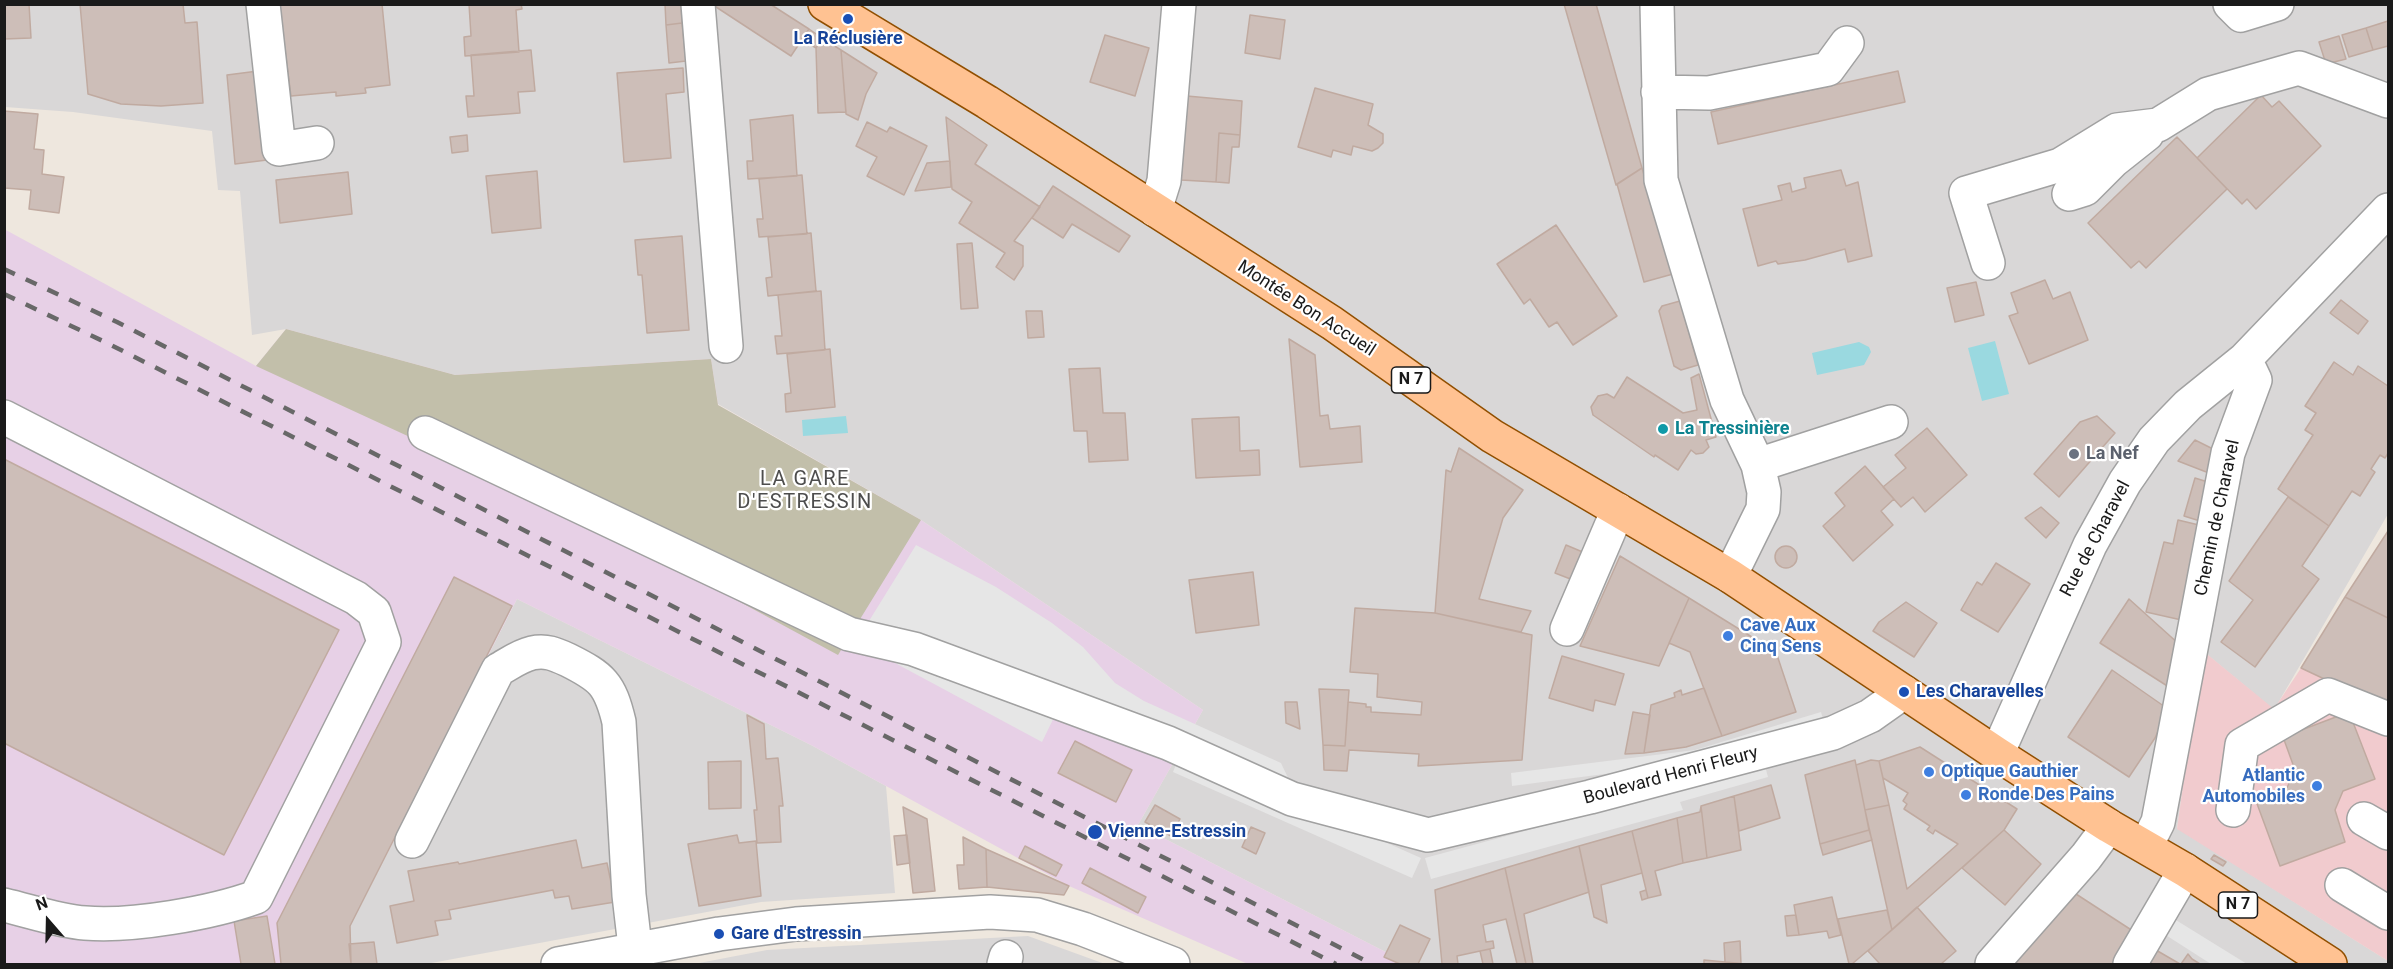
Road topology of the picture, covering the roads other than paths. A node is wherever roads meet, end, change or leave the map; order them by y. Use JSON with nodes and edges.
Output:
{"nodes":[{"id":1,"x":263,"y":4,"type":"edge"},
{"id":2,"x":698,"y":4,"type":"edge"},
{"id":3,"x":825,"y":4,"type":"edge"},
{"id":4,"x":1179,"y":4,"type":"edge"},
{"id":5,"x":1657,"y":4,"type":"edge"},
{"id":6,"x":2230,"y":4,"type":"edge"},
{"id":7,"x":2277,"y":4,"type":"edge"},
{"id":8,"x":1847,"y":43,"type":"dead end"},
{"id":9,"x":1658,"y":92,"type":"junction"},
{"id":10,"x":2388,"y":101,"type":"edge"},
{"id":11,"x":2158,"y":125,"type":"junction"},
{"id":12,"x":317,"y":143,"type":"dead end"},
{"id":13,"x":2069,"y":194,"type":"dead end"},
{"id":14,"x":1155,"y":210,"type":"junction"},
{"id":15,"x":2388,"y":210,"type":"edge"},
{"id":16,"x":1988,"y":263,"type":"dead end"},
{"id":17,"x":726,"y":346,"type":"dead end"},
{"id":18,"x":2245,"y":359,"type":"junction"},
{"id":19,"x":4,"y":417,"type":"edge"},
{"id":20,"x":1891,"y":422,"type":"dead end"},
{"id":21,"x":425,"y":433,"type":"dead end"},
{"id":22,"x":1758,"y":465,"type":"junction"},
{"id":23,"x":1618,"y":510,"type":"junction"},
{"id":24,"x":1730,"y":576,"type":"junction"},
{"id":25,"x":1567,"y":629,"type":"dead end"},
{"id":26,"x":1904,"y":692,"type":"junction"},
{"id":27,"x":2388,"y":719,"type":"edge"},
{"id":28,"x":1997,"y":754,"type":"junction"},
{"id":29,"x":2233,"y":810,"type":"dead end"},
{"id":30,"x":2109,"y":826,"type":"junction"},
{"id":31,"x":411,"y":841,"type":"dead end"},
{"id":32,"x":2146,"y":846,"type":"junction"},
{"id":33,"x":2186,"y":870,"type":"junction"},
{"id":34,"x":2342,"y":885,"type":"dead end"},
{"id":35,"x":4,"y":905,"type":"edge"},
{"id":36,"x":2388,"y":913,"type":"edge"},
{"id":37,"x":637,"y":957,"type":"edge"},
{"id":38,"x":558,"y":964,"type":"edge"},
{"id":39,"x":1173,"y":964,"type":"edge"},
{"id":40,"x":1992,"y":964,"type":"edge"},
{"id":41,"x":2130,"y":964,"type":"edge"},
{"id":42,"x":2330,"y":964,"type":"edge"}],
"edges":[{"from":1,"to":12,"type":"street"},
{"from":2,"to":17,"type":"street"},
{"from":3,"to":14,"type":"main road","name":"Montée Bon Accueil","number":"N 7"},
{"from":4,"to":14,"type":"street"},
{"from":5,"to":9,"type":"street"},
{"from":6,"to":7,"type":"street"},
{"from":8,"to":9,"type":"street"},
{"from":9,"to":22,"type":"street"},
{"from":10,"to":11,"type":"street"},
{"from":11,"to":13,"type":"street"},
{"from":11,"to":16,"type":"street"},
{"from":14,"to":23,"type":"main road","name":"Montée Bon Accueil","number":"N 7"},
{"from":15,"to":18,"type":"street"},
{"from":18,"to":28,"type":"street","name":"Rue de Charavel"},
{"from":18,"to":32,"type":"street","name":"Chemin de Charavel"},
{"from":19,"to":35,"type":"street"},
{"from":20,"to":22,"type":"street"},
{"from":21,"to":26,"type":"street","name":"Boulevard Henri Fleury"},
{"from":22,"to":24,"type":"street"},
{"from":23,"to":24,"type":"main road","name":"Montée Bon Accueil","number":"N 7"},
{"from":23,"to":25,"type":"street"},
{"from":24,"to":26,"type":"main road","name":"Montée Bon Accueil","number":"N 7"},
{"from":26,"to":28,"type":"main road","name":"Montée Bon Accueil","number":"N 7"},
{"from":27,"to":29,"type":"street"},
{"from":28,"to":30,"type":"main road","number":"N 7"},
{"from":30,"to":32,"type":"main road","number":"N 7"},
{"from":30,"to":40,"type":"street"},
{"from":31,"to":37,"type":"street"},
{"from":32,"to":33,"type":"main road","number":"N 7"},
{"from":33,"to":41,"type":"street"},
{"from":33,"to":42,"type":"main road","number":"N 7"},
{"from":34,"to":36,"type":"street"},
{"from":37,"to":38,"type":"street"},
{"from":37,"to":39,"type":"street"}]}
